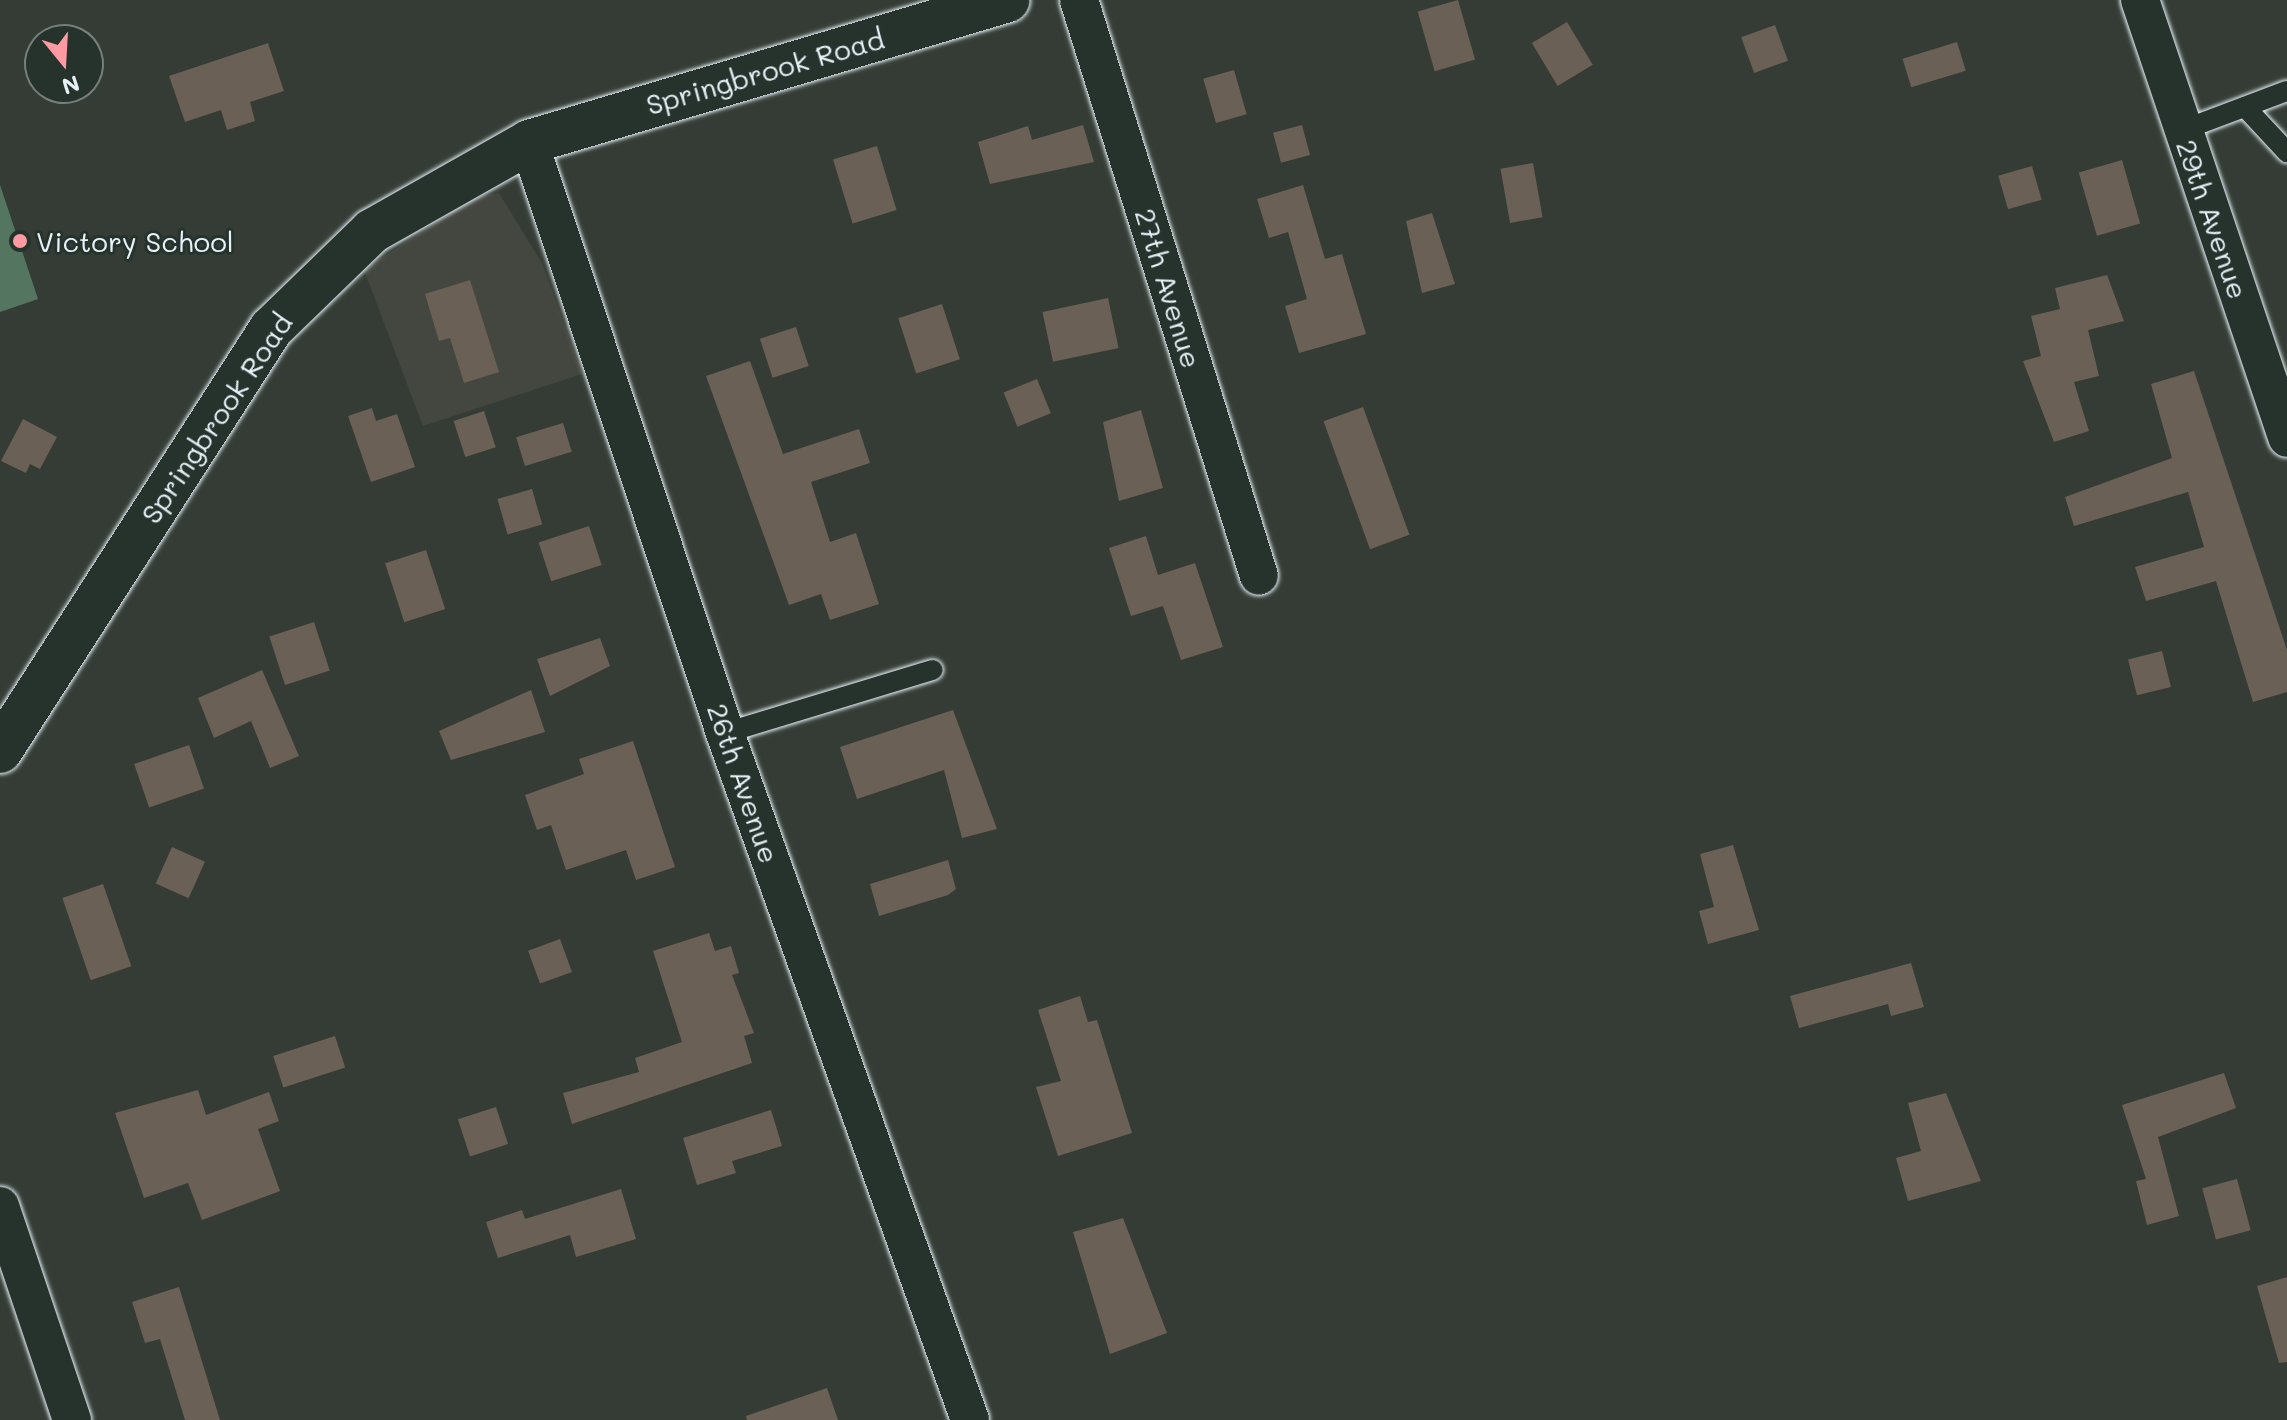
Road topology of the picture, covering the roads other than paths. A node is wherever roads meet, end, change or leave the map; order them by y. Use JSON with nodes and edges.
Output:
{"nodes":[{"id":1,"x":1007,"y":0,"type":"edge"},
{"id":2,"x":1079,"y":0,"type":"edge"},
{"id":3,"x":2140,"y":0,"type":"edge"},
{"id":4,"x":2287,"y":91,"type":"edge"},
{"id":5,"x":2245,"y":107,"type":"junction"},
{"id":6,"x":2183,"y":130,"type":"junction"},
{"id":7,"x":529,"y":142,"type":"junction"},
{"id":8,"x":2287,"y":152,"type":"edge"},
{"id":9,"x":2287,"y":438,"type":"edge"},
{"id":10,"x":1259,"y":576,"type":"dead end"},
{"id":11,"x":933,"y":670,"type":"dead end"},
{"id":12,"x":725,"y":733,"type":"junction"},
{"id":13,"x":0,"y":751,"type":"edge"},
{"id":14,"x":0,"y":1206,"type":"edge"},
{"id":15,"x":72,"y":1420,"type":"edge"},
{"id":16,"x":970,"y":1420,"type":"edge"}],
"edges":[{"from":1,"to":7,"type":"street","name":"Springbrook Road"},
{"from":2,"to":10,"type":"street","name":"27th Avenue"},
{"from":3,"to":6,"type":"street","name":"29th Avenue"},
{"from":4,"to":5,"type":"lane"},
{"from":5,"to":6,"type":"lane"},
{"from":5,"to":8,"type":"lane"},
{"from":6,"to":9,"type":"street","name":"29th Avenue"},
{"from":7,"to":12,"type":"street","name":"26th Avenue"},
{"from":7,"to":13,"type":"street","name":"Springbrook Road"},
{"from":11,"to":12,"type":"lane"},
{"from":12,"to":16,"type":"street","name":"26th Avenue"},
{"from":14,"to":15,"type":"street"}]}
